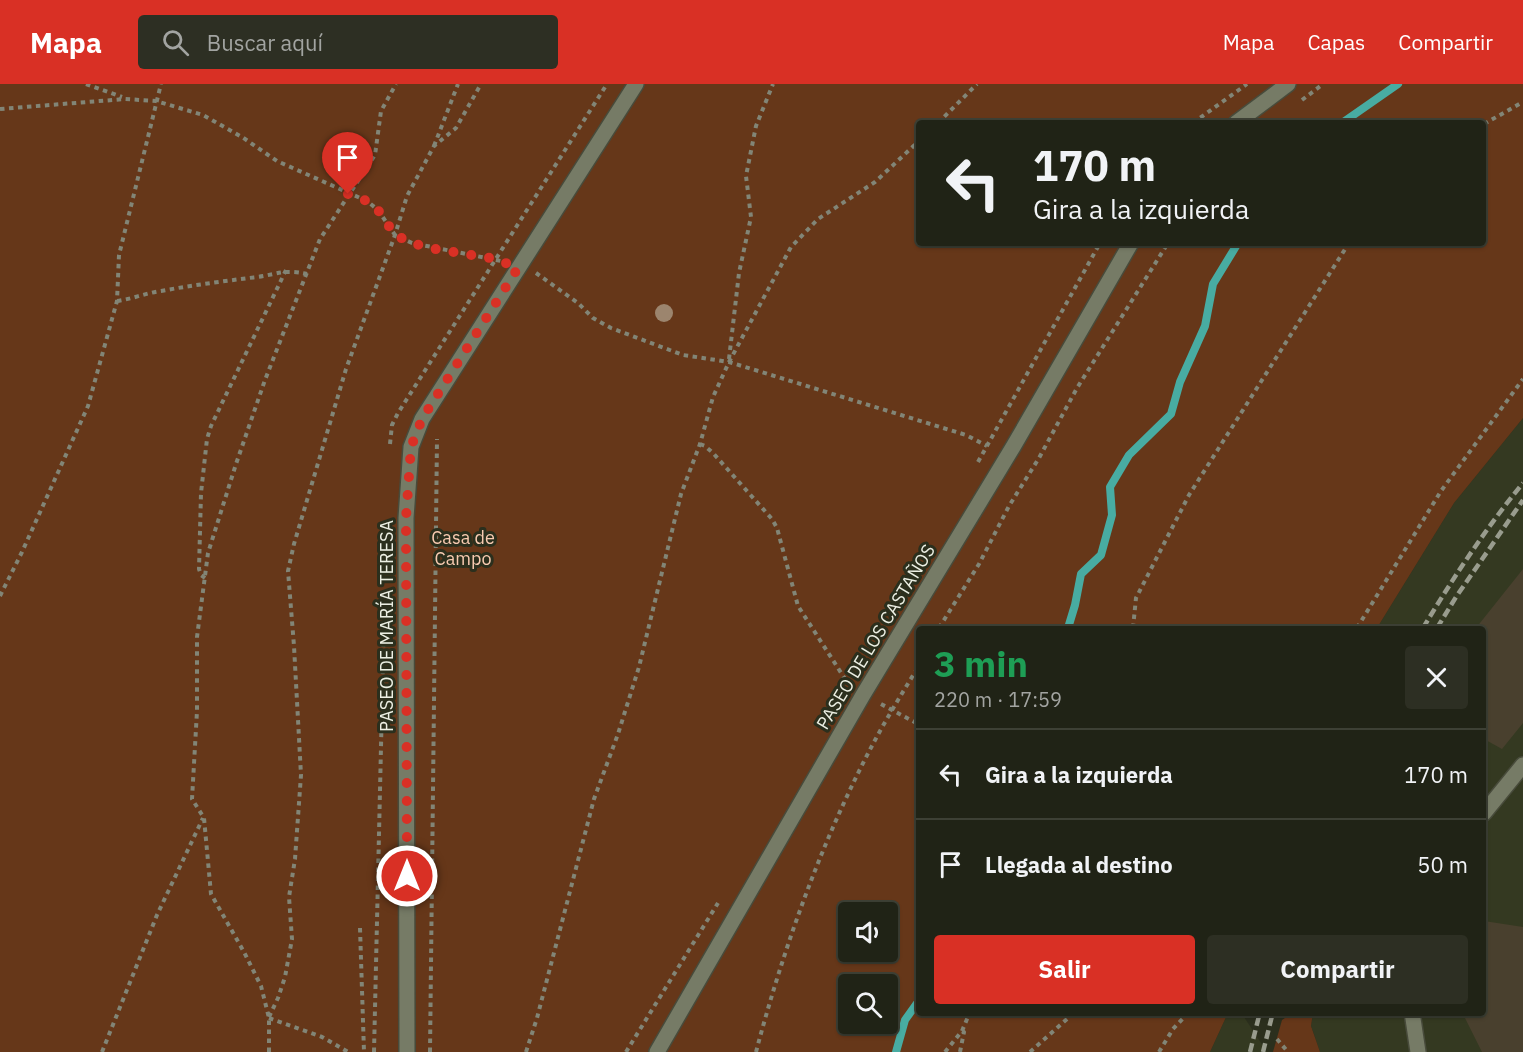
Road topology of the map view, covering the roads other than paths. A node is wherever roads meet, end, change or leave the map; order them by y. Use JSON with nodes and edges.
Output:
{"nodes":[{"id":1,"x":636,"y":84,"type":"edge"},
{"id":2,"x":1288,"y":84,"type":"edge"},
{"id":3,"x":1240,"y":120,"type":"edge"},
{"id":4,"x":1129,"y":246,"type":"edge"},
{"id":5,"x":1523,"y":765,"type":"edge"},
{"id":6,"x":1486,"y":811,"type":"edge"},
{"id":7,"x":1413,"y":1016,"type":"edge"},
{"id":8,"x":407,"y":1052,"type":"edge"},
{"id":9,"x":657,"y":1052,"type":"edge"},
{"id":10,"x":1418,"y":1052,"type":"edge"}],
"edges":[{"from":1,"to":8,"type":"street","name":"PASEO DE MARÍA TERESA"},
{"from":2,"to":3,"type":"street"},
{"from":4,"to":9,"type":"street","name":"PASEO DE LOS CASTAÑOS"},
{"from":5,"to":6,"type":"street"},
{"from":7,"to":10,"type":"street"}]}
